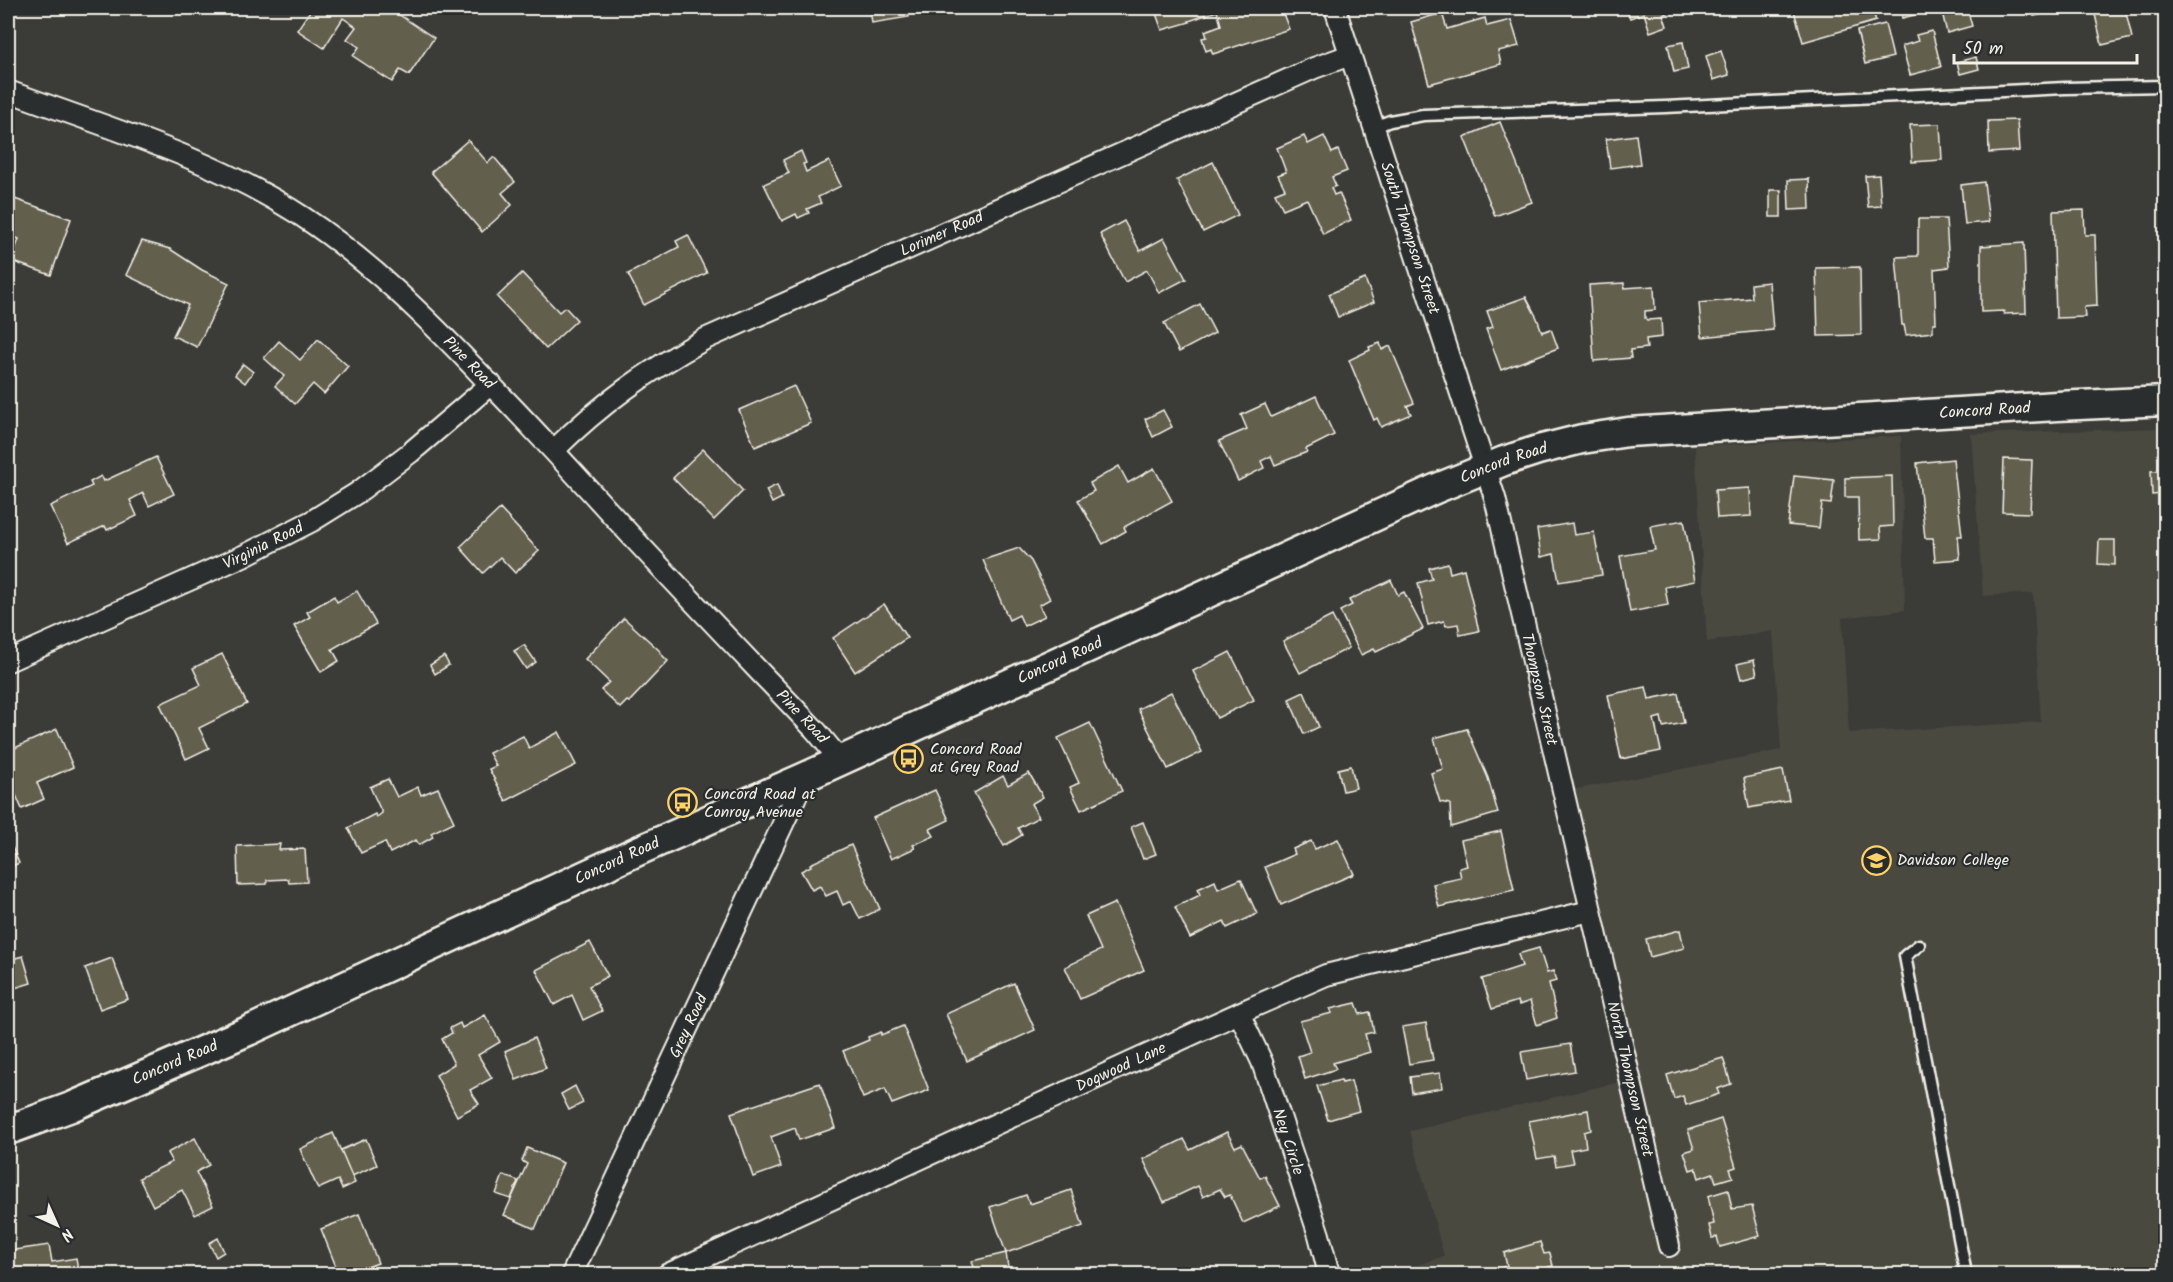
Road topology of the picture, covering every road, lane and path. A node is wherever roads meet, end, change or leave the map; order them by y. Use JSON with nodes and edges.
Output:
{"nodes":[{"id":1,"x":1335,"y":8,"type":"edge"},
{"id":2,"x":1350,"y":55,"type":"junction"},
{"id":3,"x":2166,"y":86,"type":"edge"},
{"id":4,"x":8,"y":91,"type":"edge"},
{"id":5,"x":1374,"y":127,"type":"junction"},
{"id":6,"x":490,"y":384,"type":"junction"},
{"id":7,"x":2166,"y":401,"type":"edge"},
{"id":8,"x":554,"y":450,"type":"junction"},
{"id":9,"x":1485,"y":469,"type":"junction"},
{"id":10,"x":8,"y":661,"type":"edge"},
{"id":11,"x":841,"y":760,"type":"junction"},
{"id":12,"x":805,"y":777,"type":"junction"},
{"id":13,"x":1590,"y":911,"type":"junction"},
{"id":14,"x":1919,"y":945,"type":"dead end"},
{"id":15,"x":1239,"y":1013,"type":"junction"},
{"id":16,"x":8,"y":1130,"type":"edge"},
{"id":17,"x":1668,"y":1246,"type":"dead end"},
{"id":18,"x":572,"y":1275,"type":"edge"},
{"id":19,"x":668,"y":1275,"type":"edge"},
{"id":20,"x":1329,"y":1275,"type":"edge"},
{"id":21,"x":1966,"y":1275,"type":"edge"}],
"edges":[{"from":1,"to":2,"type":"street","name":"South Thompson Street"},
{"from":2,"to":5,"type":"street","name":"South Thompson Street"},
{"from":2,"to":8,"type":"street","name":"Lorimer Road"},
{"from":3,"to":5,"type":"lane"},
{"from":4,"to":6,"type":"street","name":"Pine Road"},
{"from":5,"to":9,"type":"street","name":"South Thompson Street"},
{"from":6,"to":8,"type":"street","name":"Pine Road"},
{"from":6,"to":10,"type":"street","name":"Virginia Road"},
{"from":7,"to":9,"type":"main road","name":"Concord Road"},
{"from":8,"to":11,"type":"street","name":"Pine Road"},
{"from":9,"to":11,"type":"main road","name":"Concord Road"},
{"from":9,"to":13,"type":"street","name":"Thompson Street"},
{"from":11,"to":12,"type":"main road","name":"Concord Road"},
{"from":12,"to":16,"type":"main road","name":"Concord Road"},
{"from":12,"to":18,"type":"street","name":"Grey Road"},
{"from":13,"to":15,"type":"street","name":"Dogwood Lane"},
{"from":13,"to":17,"type":"street","name":"North Thompson Street"},
{"from":14,"to":21,"type":"lane"},
{"from":15,"to":19,"type":"street","name":"Dogwood Lane"},
{"from":15,"to":20,"type":"street","name":"Ney Circle"}]}
